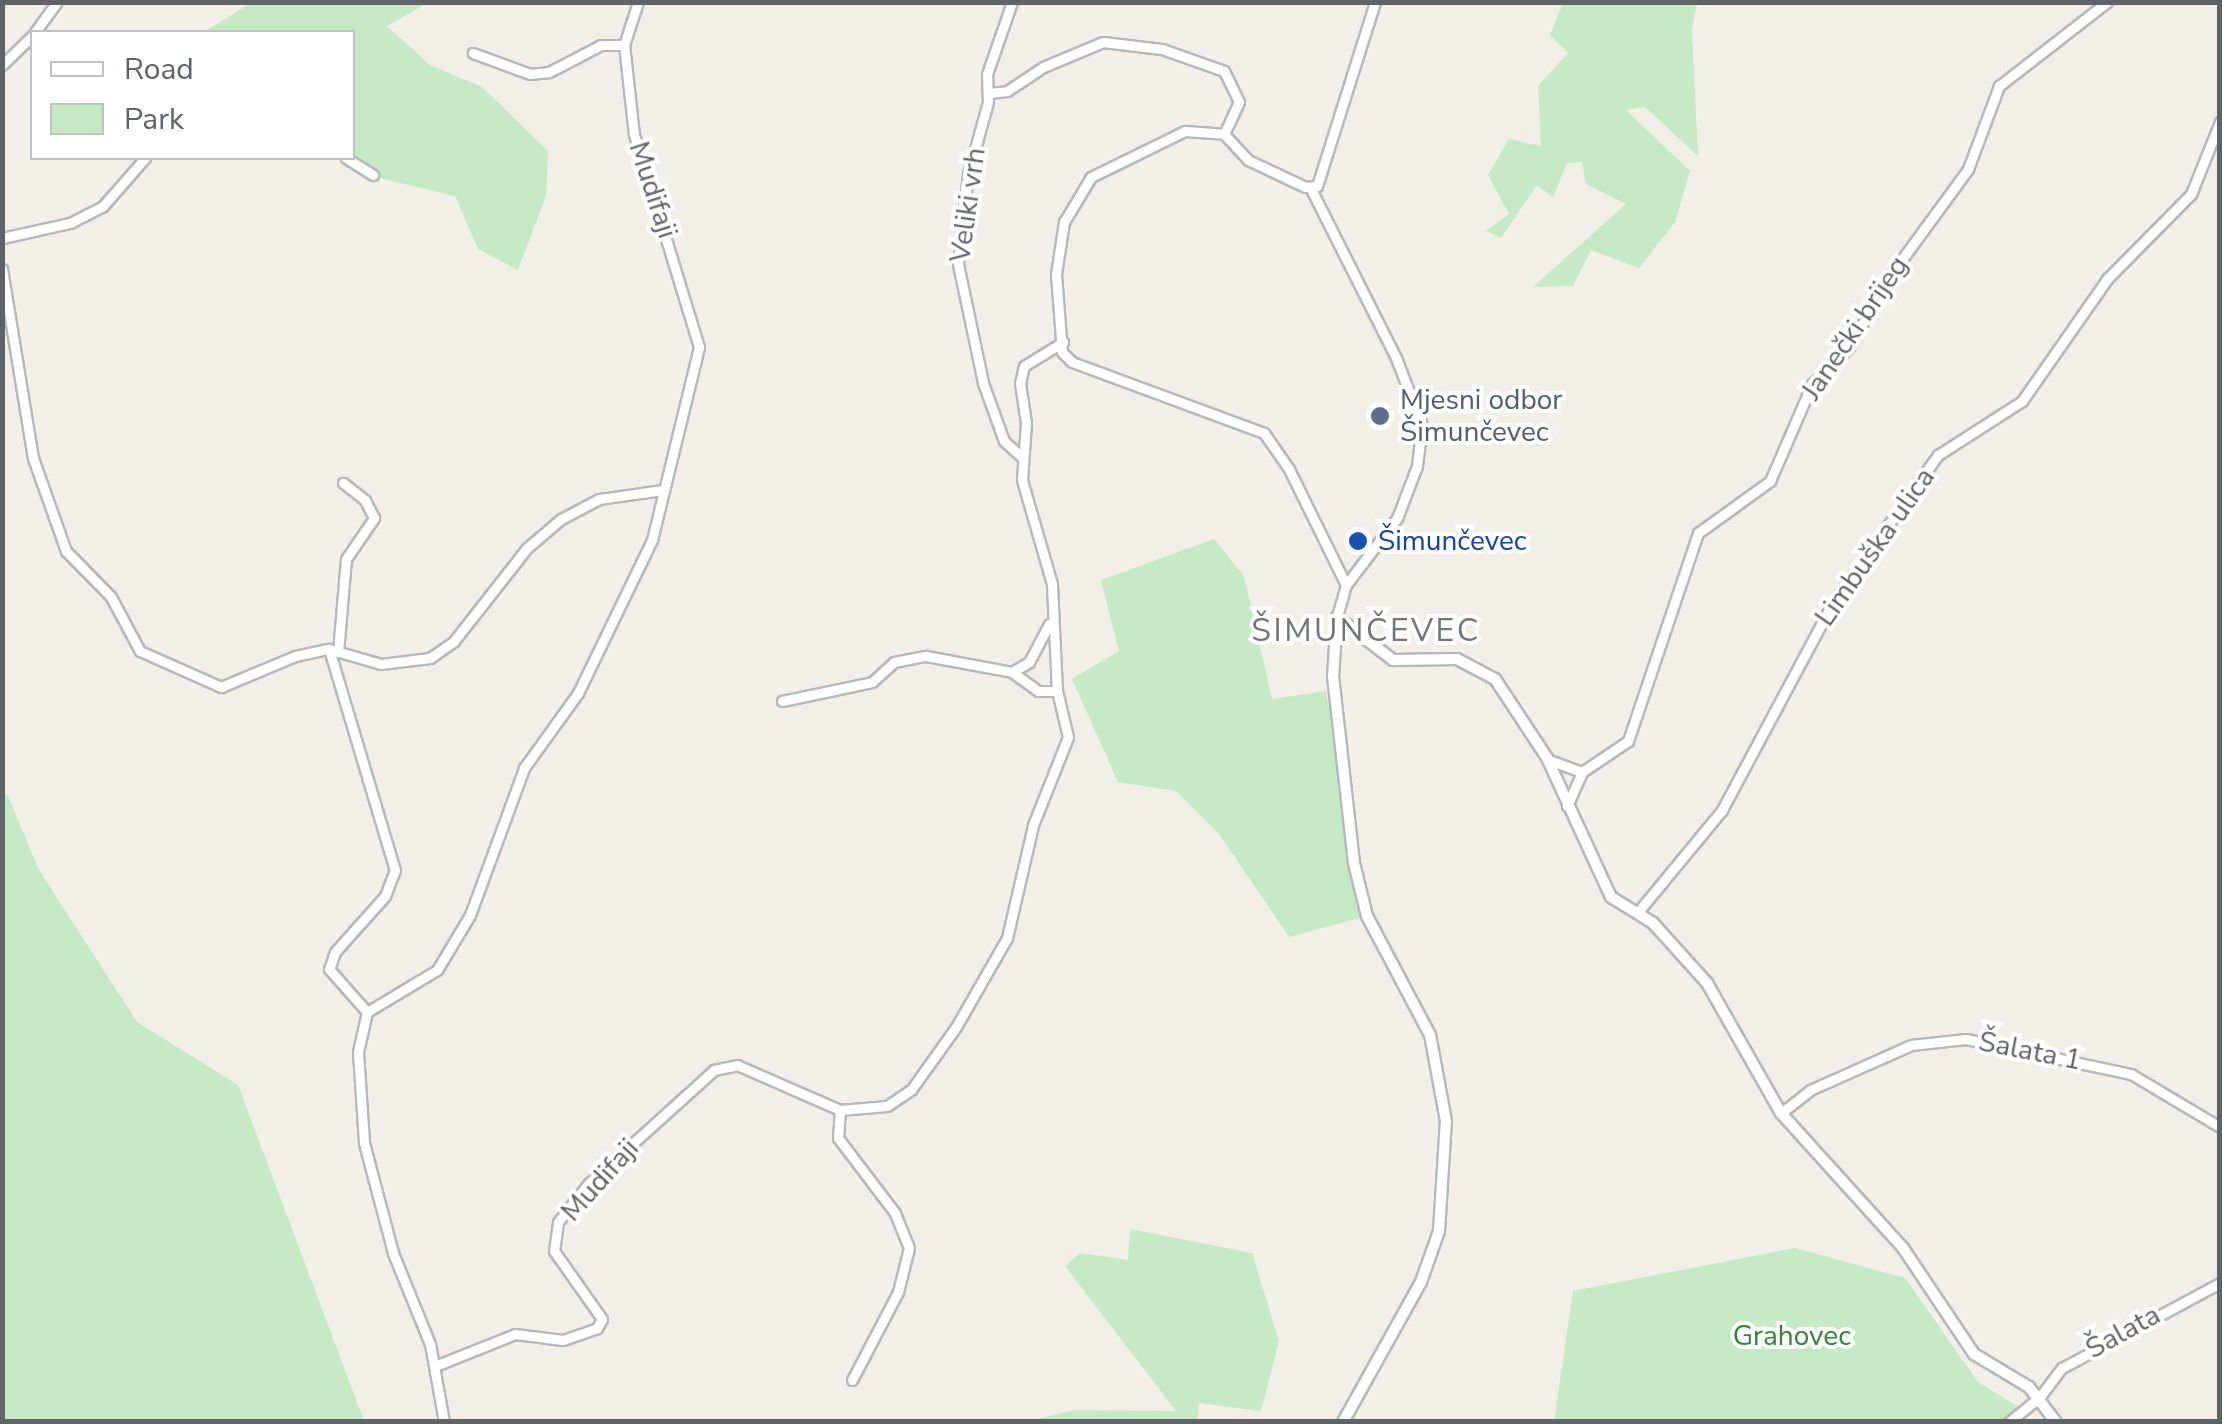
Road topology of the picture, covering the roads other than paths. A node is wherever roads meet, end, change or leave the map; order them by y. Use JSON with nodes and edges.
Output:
{"nodes":[{"id":1,"x":57,"y":2,"type":"edge"},
{"id":2,"x":638,"y":2,"type":"edge"},
{"id":3,"x":1012,"y":2,"type":"edge"},
{"id":4,"x":1375,"y":2,"type":"edge"},
{"id":5,"x":2106,"y":2,"type":"edge"},
{"id":6,"x":37,"y":30,"type":"edge"},
{"id":7,"x":30,"y":38,"type":"edge"},
{"id":8,"x":624,"y":44,"type":"junction"},
{"id":9,"x":473,"y":54,"type":"dead end"},
{"id":10,"x":2,"y":65,"type":"edge"},
{"id":11,"x":989,"y":92,"type":"junction"},
{"id":12,"x":2220,"y":122,"type":"edge"},
{"id":13,"x":1224,"y":134,"type":"junction"},
{"id":14,"x":143,"y":160,"type":"edge"},
{"id":15,"x":349,"y":160,"type":"edge"},
{"id":16,"x":373,"y":175,"type":"dead end"},
{"id":17,"x":1311,"y":189,"type":"junction"},
{"id":18,"x":2,"y":238,"type":"edge"},
{"id":19,"x":2,"y":270,"type":"edge"},
{"id":20,"x":1063,"y":342,"type":"junction"},
{"id":21,"x":1022,"y":457,"type":"junction"},
{"id":22,"x":342,"y":483,"type":"dead end"},
{"id":23,"x":663,"y":490,"type":"junction"},
{"id":24,"x":1346,"y":585,"type":"junction"},
{"id":25,"x":1338,"y":617,"type":"junction"},
{"id":26,"x":1050,"y":623,"type":"junction"},
{"id":27,"x":333,"y":651,"type":"junction"},
{"id":28,"x":1012,"y":672,"type":"junction"},
{"id":29,"x":1057,"y":691,"type":"junction"},
{"id":30,"x":782,"y":701,"type":"dead end"},
{"id":31,"x":1548,"y":758,"type":"junction"},
{"id":32,"x":1582,"y":772,"type":"junction"},
{"id":33,"x":1567,"y":806,"type":"junction"},
{"id":34,"x":1638,"y":912,"type":"junction"},
{"id":35,"x":367,"y":1012,"type":"junction"},
{"id":36,"x":840,"y":1110,"type":"junction"},
{"id":37,"x":1781,"y":1113,"type":"junction"},
{"id":38,"x":2220,"y":1127,"type":"edge"},
{"id":39,"x":2220,"y":1283,"type":"edge"},
{"id":40,"x":435,"y":1366,"type":"junction"},
{"id":41,"x":852,"y":1380,"type":"dead end"},
{"id":42,"x":2039,"y":1398,"type":"junction"},
{"id":43,"x":444,"y":1422,"type":"edge"},
{"id":44,"x":1343,"y":1422,"type":"edge"},
{"id":45,"x":2009,"y":1422,"type":"edge"},
{"id":46,"x":2056,"y":1422,"type":"edge"}],
"edges":[{"from":1,"to":6,"type":"street"},
{"from":2,"to":8,"type":"street"},
{"from":3,"to":11,"type":"street","name":"Veliki vrh"},
{"from":4,"to":17,"type":"street"},
{"from":5,"to":32,"type":"street","name":"Janečki brijeg"},
{"from":7,"to":10,"type":"street"},
{"from":8,"to":9,"type":"street"},
{"from":8,"to":23,"type":"street","name":"Mudifaji"},
{"from":11,"to":13,"type":"street"},
{"from":11,"to":21,"type":"street","name":"Veliki vrh"},
{"from":12,"to":34,"type":"street","name":"Limbuška ulica"},
{"from":13,"to":17,"type":"street"},
{"from":13,"to":20,"type":"street"},
{"from":14,"to":18,"type":"street"},
{"from":15,"to":16,"type":"street"},
{"from":17,"to":24,"type":"street"},
{"from":19,"to":27,"type":"street"},
{"from":20,"to":21,"type":"street"},
{"from":20,"to":24,"type":"street"},
{"from":21,"to":26,"type":"street"},
{"from":22,"to":27,"type":"street"},
{"from":23,"to":27,"type":"street"},
{"from":23,"to":35,"type":"street","name":"Mudifaji"},
{"from":24,"to":25,"type":"street"},
{"from":25,"to":31,"type":"street"},
{"from":25,"to":44,"type":"street"},
{"from":26,"to":28,"type":"street"},
{"from":26,"to":29,"type":"street"},
{"from":27,"to":35,"type":"street"},
{"from":28,"to":29,"type":"street"},
{"from":28,"to":30,"type":"street"},
{"from":29,"to":36,"type":"street"},
{"from":31,"to":32,"type":"street"},
{"from":31,"to":33,"type":"street"},
{"from":32,"to":33,"type":"street"},
{"from":33,"to":34,"type":"street"},
{"from":34,"to":37,"type":"street"},
{"from":35,"to":40,"type":"street"},
{"from":36,"to":40,"type":"street","name":"Mudifaji"},
{"from":36,"to":41,"type":"street"},
{"from":37,"to":38,"type":"street","name":"Šalata 1"},
{"from":37,"to":42,"type":"street"},
{"from":39,"to":42,"type":"street","name":"Šalata"},
{"from":40,"to":43,"type":"street"},
{"from":42,"to":45,"type":"street","name":"Šalata"},
{"from":42,"to":46,"type":"street"}]}
